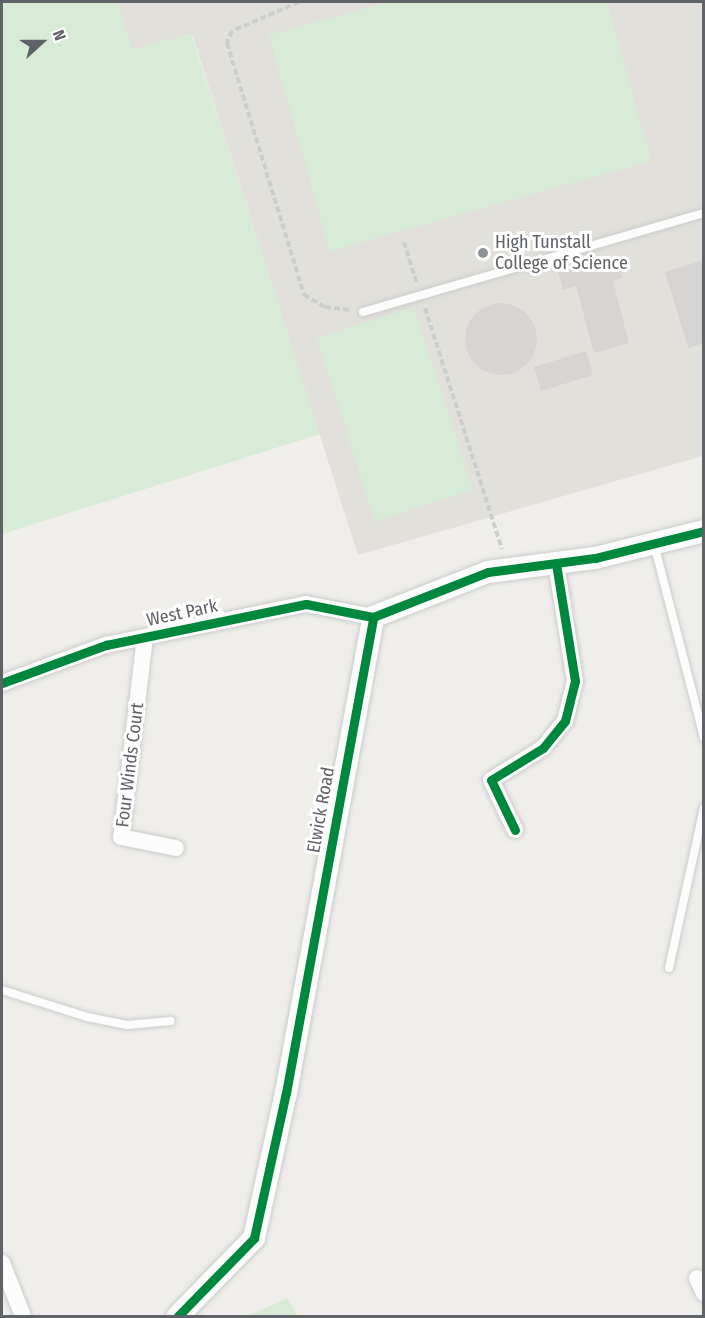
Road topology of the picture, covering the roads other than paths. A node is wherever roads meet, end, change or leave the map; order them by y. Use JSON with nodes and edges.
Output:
{"nodes":[{"id":1,"x":704,"y":213,"type":"edge"},
{"id":2,"x":363,"y":312,"type":"road end"},
{"id":3,"x":704,"y":531,"type":"edge"},
{"id":4,"x":654,"y":543,"type":"junction"},
{"id":5,"x":556,"y":564,"type":"junction"},
{"id":6,"x":373,"y":617,"type":"junction"},
{"id":7,"x":145,"y":637,"type":"junction"},
{"id":8,"x":2,"y":683,"type":"edge"},
{"id":9,"x":704,"y":738,"type":"edge"},
{"id":10,"x":704,"y":808,"type":"edge"},
{"id":11,"x":515,"y":830,"type":"dead end"},
{"id":12,"x":176,"y":848,"type":"dead end"},
{"id":13,"x":669,"y":968,"type":"dead end"},
{"id":14,"x":2,"y":990,"type":"edge"},
{"id":15,"x":171,"y":1021,"type":"dead end"},
{"id":16,"x":2,"y":1263,"type":"edge"},
{"id":17,"x":23,"y":1317,"type":"edge"},
{"id":18,"x":178,"y":1317,"type":"edge"}],
"edges":[{"from":1,"to":2,"type":"lane"},
{"from":3,"to":4,"type":"street"},
{"from":4,"to":5,"type":"street"},
{"from":4,"to":9,"type":"lane"},
{"from":5,"to":6,"type":"street"},
{"from":5,"to":11,"type":"street"},
{"from":6,"to":7,"type":"street","name":"West Park"},
{"from":6,"to":18,"type":"street","name":"Elwick Road"},
{"from":7,"to":8,"type":"street","name":"West Park"},
{"from":7,"to":12,"type":"street","name":"Four Winds Court"},
{"from":10,"to":13,"type":"lane"},
{"from":14,"to":15,"type":"lane"},
{"from":16,"to":17,"type":"street"}]}
